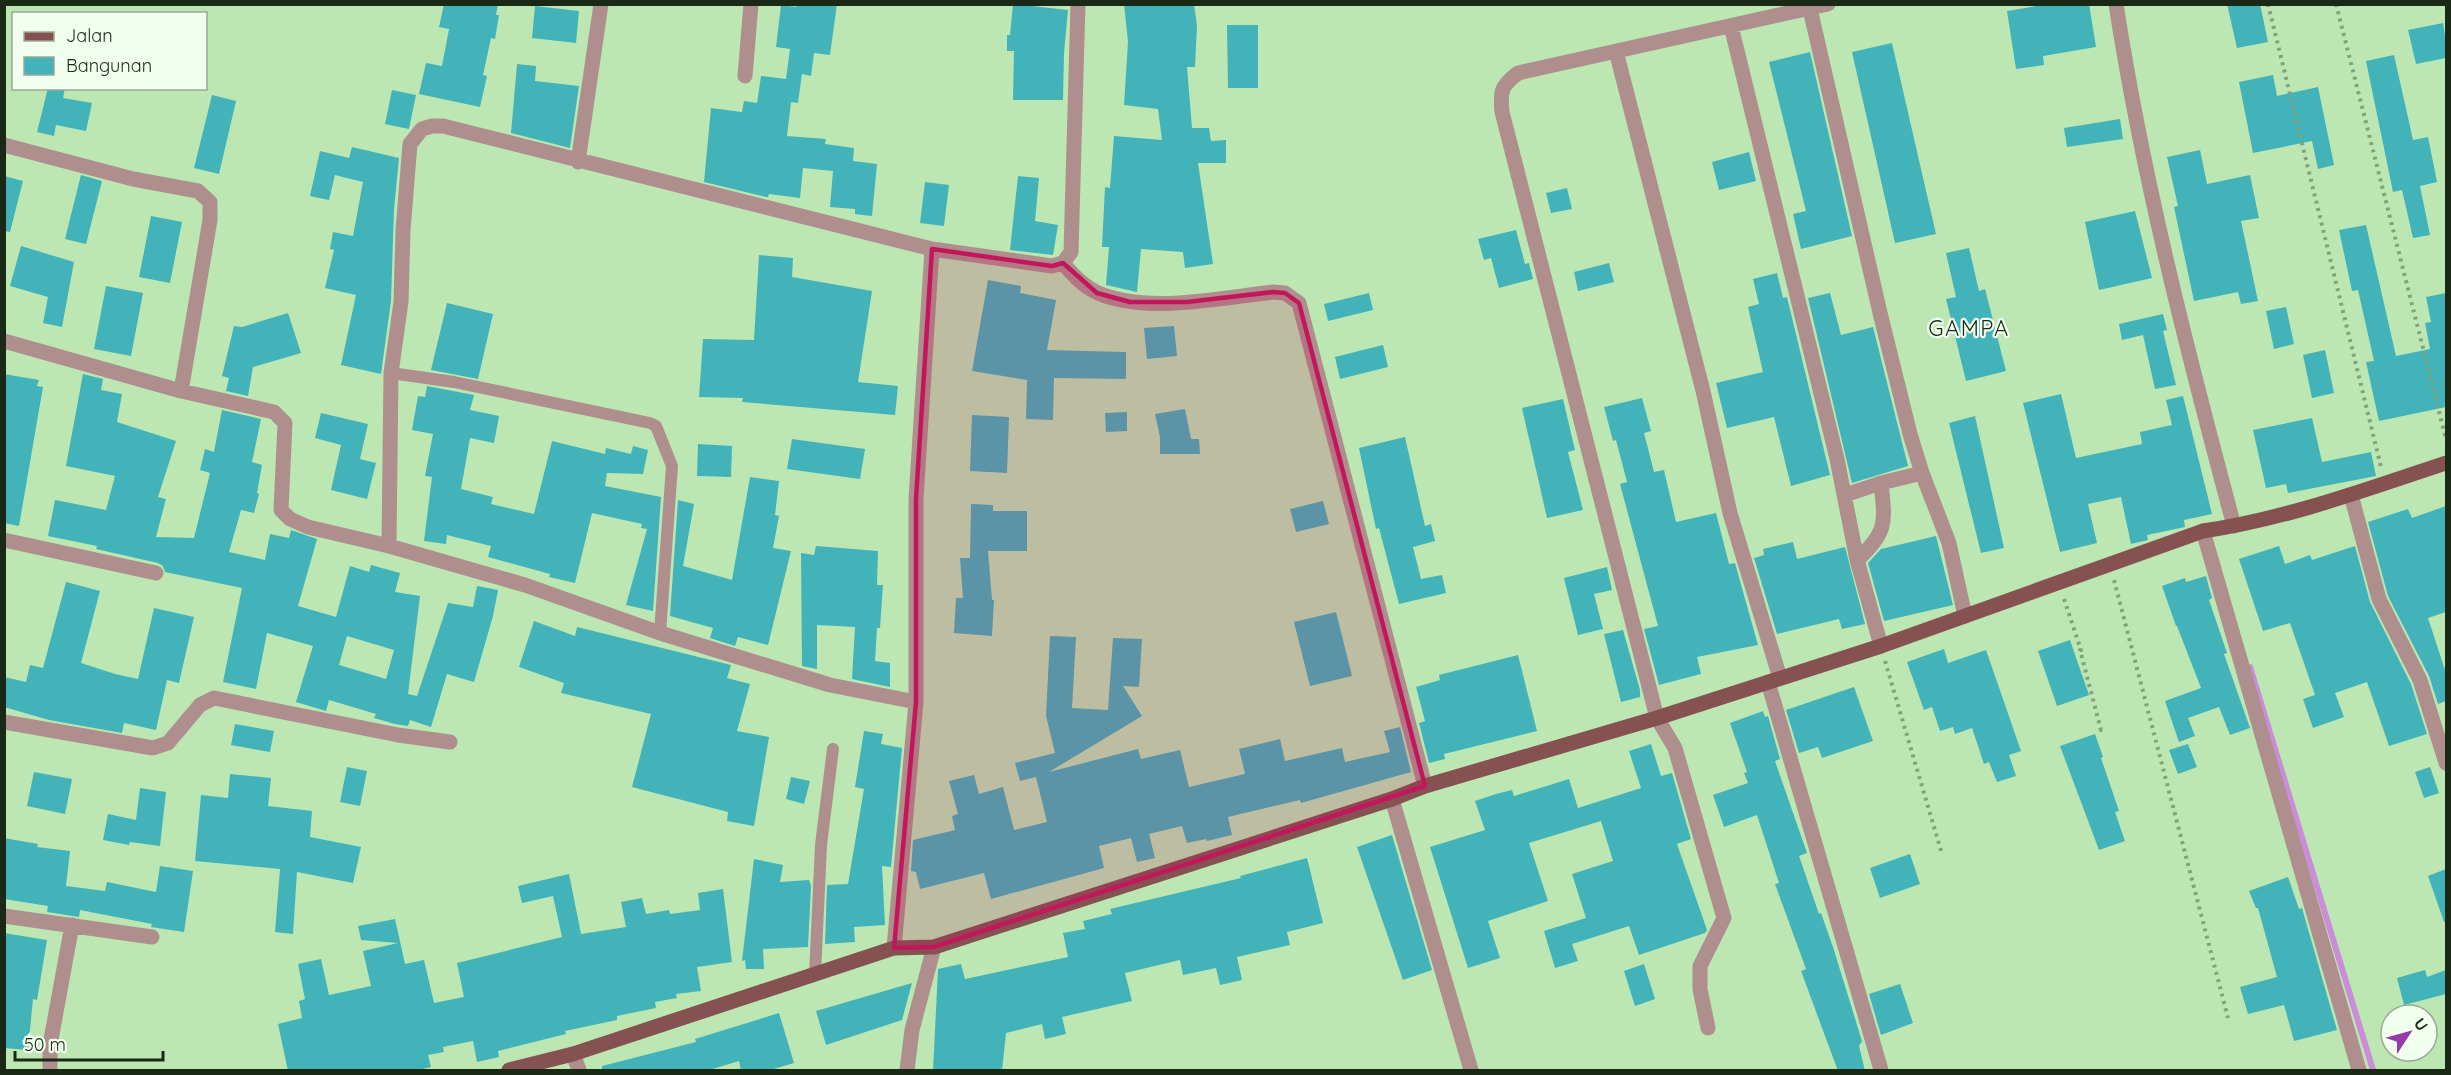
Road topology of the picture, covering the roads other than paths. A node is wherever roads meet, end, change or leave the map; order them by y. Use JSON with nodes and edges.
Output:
{"nodes":[{"id":1,"x":601,"y":4,"type":"edge"},
{"id":2,"x":751,"y":4,"type":"edge"},
{"id":3,"x":1078,"y":4,"type":"edge"},
{"id":4,"x":1828,"y":4,"type":"edge"},
{"id":5,"x":2116,"y":4,"type":"edge"},
{"id":6,"x":1810,"y":9,"type":"junction"},
{"id":7,"x":1731,"y":26,"type":"junction"},
{"id":8,"x":1616,"y":51,"type":"junction"},
{"id":9,"x":745,"y":76,"type":"dead end"},
{"id":10,"x":4,"y":145,"type":"edge"},
{"id":11,"x":578,"y":162,"type":"junction"},
{"id":12,"x":932,"y":249,"type":"junction"},
{"id":13,"x":1063,"y":263,"type":"junction"},
{"id":14,"x":4,"y":341,"type":"edge"},
{"id":15,"x":391,"y":373,"type":"junction"},
{"id":16,"x":181,"y":391,"type":"junction"},
{"id":17,"x":2446,"y":463,"type":"edge"},
{"id":18,"x":1922,"y":473,"type":"junction"},
{"id":19,"x":1881,"y":483,"type":"junction"},
{"id":20,"x":1845,"y":495,"type":"junction"},
{"id":21,"x":2351,"y":495,"type":"junction"},
{"id":22,"x":2234,"y":526,"type":"junction"},
{"id":23,"x":2203,"y":531,"type":"junction"},
{"id":24,"x":4,"y":540,"type":"edge"},
{"id":25,"x":388,"y":546,"type":"junction"},
{"id":26,"x":1857,"y":560,"type":"junction"},
{"id":27,"x":156,"y":573,"type":"dead end"},
{"id":28,"x":1965,"y":616,"type":"junction"},
{"id":29,"x":660,"y":633,"type":"junction"},
{"id":30,"x":1881,"y":646,"type":"junction"},
{"id":31,"x":1774,"y":680,"type":"junction"},
{"id":32,"x":916,"y":702,"type":"junction"},
{"id":33,"x":1657,"y":718,"type":"junction"},
{"id":34,"x":4,"y":722,"type":"edge"},
{"id":35,"x":450,"y":742,"type":"dead end"},
{"id":36,"x":833,"y":749,"type":"dead end"},
{"id":37,"x":2446,"y":763,"type":"edge"},
{"id":38,"x":1425,"y":786,"type":"junction"},
{"id":39,"x":1392,"y":799,"type":"junction"},
{"id":40,"x":4,"y":916,"type":"edge"},
{"id":41,"x":72,"y":925,"type":"junction"},
{"id":42,"x":152,"y":937,"type":"dead end"},
{"id":43,"x":934,"y":946,"type":"junction"},
{"id":44,"x":894,"y":948,"type":"junction"},
{"id":45,"x":815,"y":974,"type":"junction"},
{"id":46,"x":1708,"y":1028,"type":"dead end"},
{"id":47,"x":573,"y":1054,"type":"junction"},
{"id":48,"x":50,"y":1071,"type":"edge"},
{"id":49,"x":510,"y":1071,"type":"edge"},
{"id":50,"x":579,"y":1071,"type":"edge"},
{"id":51,"x":907,"y":1071,"type":"edge"},
{"id":52,"x":1471,"y":1071,"type":"edge"},
{"id":53,"x":1881,"y":1071,"type":"edge"},
{"id":54,"x":2360,"y":1071,"type":"edge"}],
"edges":[{"from":1,"to":11,"type":"street"},
{"from":2,"to":9,"type":"street"},
{"from":3,"to":13,"type":"street"},
{"from":4,"to":6,"type":"street"},
{"from":5,"to":22,"type":"street"},
{"from":6,"to":7,"type":"street"},
{"from":6,"to":18,"type":"street"},
{"from":7,"to":8,"type":"street"},
{"from":7,"to":20,"type":"street"},
{"from":8,"to":31,"type":"street"},
{"from":8,"to":33,"type":"street"},
{"from":10,"to":16,"type":"street"},
{"from":11,"to":12,"type":"street"},
{"from":11,"to":15,"type":"street"},
{"from":12,"to":13,"type":"street"},
{"from":12,"to":32,"type":"street"},
{"from":13,"to":38,"type":"street"},
{"from":14,"to":16,"type":"street"},
{"from":15,"to":25,"type":"street"},
{"from":15,"to":29,"type":"lane"},
{"from":16,"to":25,"type":"street"},
{"from":17,"to":21,"type":"main road"},
{"from":18,"to":19,"type":"street"},
{"from":18,"to":28,"type":"street"},
{"from":19,"to":20,"type":"street"},
{"from":19,"to":26,"type":"street"},
{"from":20,"to":26,"type":"street"},
{"from":21,"to":22,"type":"main road"},
{"from":21,"to":37,"type":"street"},
{"from":22,"to":23,"type":"main road"},
{"from":23,"to":28,"type":"main road"},
{"from":23,"to":54,"type":"street"},
{"from":24,"to":27,"type":"street"},
{"from":25,"to":29,"type":"street"},
{"from":26,"to":30,"type":"street"},
{"from":28,"to":30,"type":"main road"},
{"from":29,"to":32,"type":"street"},
{"from":30,"to":31,"type":"main road"},
{"from":31,"to":33,"type":"main road"},
{"from":31,"to":53,"type":"street"},
{"from":32,"to":44,"type":"street"},
{"from":33,"to":38,"type":"main road"},
{"from":33,"to":46,"type":"street"},
{"from":34,"to":35,"type":"street"},
{"from":36,"to":45,"type":"lane"},
{"from":38,"to":39,"type":"main road"},
{"from":39,"to":43,"type":"main road"},
{"from":39,"to":52,"type":"street"},
{"from":40,"to":41,"type":"street"},
{"from":41,"to":42,"type":"street"},
{"from":41,"to":48,"type":"street"},
{"from":43,"to":44,"type":"main road"},
{"from":43,"to":51,"type":"street"},
{"from":44,"to":45,"type":"main road"},
{"from":45,"to":47,"type":"main road"},
{"from":47,"to":49,"type":"main road"},
{"from":47,"to":50,"type":"street"}]}
